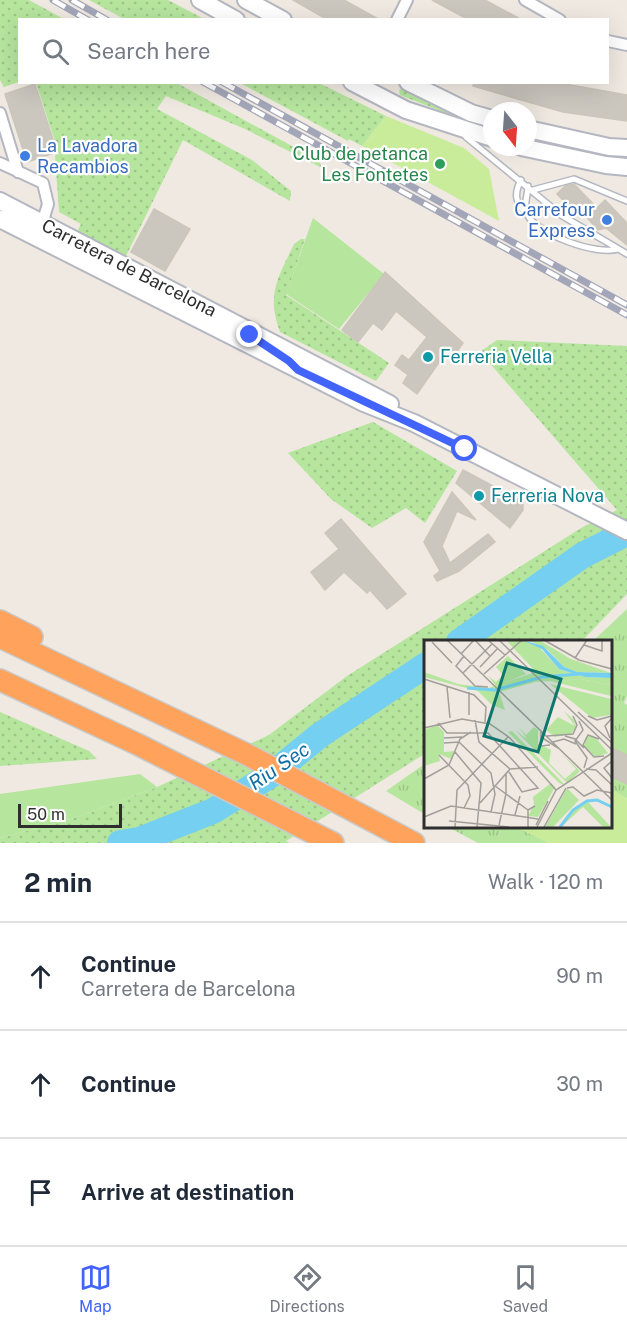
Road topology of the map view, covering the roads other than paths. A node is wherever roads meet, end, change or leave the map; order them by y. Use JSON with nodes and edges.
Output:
{"nodes":[{"id":1,"x":200,"y":0,"type":"edge"},
{"id":2,"x":246,"y":0,"type":"edge"},
{"id":3,"x":407,"y":0,"type":"edge"},
{"id":4,"x":525,"y":0,"type":"edge"},
{"id":5,"x":232,"y":18,"type":"edge"},
{"id":6,"x":279,"y":18,"type":"edge"},
{"id":7,"x":399,"y":18,"type":"edge"},
{"id":8,"x":556,"y":18,"type":"edge"},
{"id":9,"x":609,"y":41,"type":"edge"},
{"id":10,"x":627,"y":45,"type":"edge"},
{"id":11,"x":356,"y":84,"type":"edge"},
{"id":12,"x":381,"y":84,"type":"edge"},
{"id":13,"x":412,"y":84,"type":"edge"},
{"id":14,"x":431,"y":84,"type":"edge"},
{"id":15,"x":0,"y":113,"type":"edge"},
{"id":16,"x":471,"y":113,"type":"junction"},
{"id":17,"x":483,"y":116,"type":"edge"},
{"id":18,"x":447,"y":124,"type":"junction"},
{"id":19,"x":537,"y":131,"type":"edge"},
{"id":20,"x":473,"y":133,"type":"junction"},
{"id":21,"x":483,"y":136,"type":"edge"},
{"id":22,"x":627,"y":148,"type":"edge"},
{"id":23,"x":537,"y":150,"type":"edge"},
{"id":24,"x":0,"y":162,"type":"edge"},
{"id":25,"x":627,"y":167,"type":"edge"},
{"id":26,"x":18,"y":172,"type":"junction"},
{"id":27,"x":521,"y":180,"type":"junction"},
{"id":28,"x":530,"y":188,"type":"junction"},
{"id":29,"x":0,"y":201,"type":"edge"},
{"id":30,"x":627,"y":201,"type":"edge"},
{"id":31,"x":527,"y":215,"type":"junction"},
{"id":32,"x":0,"y":219,"type":"edge"},
{"id":33,"x":42,"y":224,"type":"junction"},
{"id":34,"x":618,"y":249,"type":"junction"},
{"id":35,"x":627,"y":254,"type":"edge"},
{"id":36,"x":90,"y":266,"type":"junction"},
{"id":37,"x":192,"y":317,"type":"junction"},
{"id":38,"x":245,"y":327,"type":"junction"},
{"id":39,"x":298,"y":370,"type":"junction"},
{"id":40,"x":414,"y":423,"type":"junction"},
{"id":41,"x":627,"y":531,"type":"edge"},
{"id":42,"x":0,"y":621,"type":"edge"},
{"id":43,"x":0,"y":637,"type":"edge"},
{"id":44,"x":0,"y":680,"type":"edge"},
{"id":45,"x":124,"y":695,"type":"junction"},
{"id":46,"x":333,"y":843,"type":"edge"},
{"id":47,"x":414,"y":843,"type":"edge"}],
"edges":[{"from":1,"to":5,"type":"main road"},
{"from":2,"to":6,"type":"main road"},
{"from":3,"to":7,"type":"street"},
{"from":4,"to":8,"type":"street"},
{"from":9,"to":10,"type":"street"},
{"from":11,"to":18,"type":"main road"},
{"from":12,"to":20,"type":"main road"},
{"from":13,"to":16,"type":"main road"},
{"from":14,"to":16,"type":"main road"},
{"from":15,"to":26,"type":"street"},
{"from":16,"to":17,"type":"main road"},
{"from":18,"to":20,"type":"main road"},
{"from":18,"to":27,"type":"lane"},
{"from":19,"to":22,"type":"main road"},
{"from":20,"to":21,"type":"main road"},
{"from":23,"to":25,"type":"main road"},
{"from":24,"to":26,"type":"street"},
{"from":26,"to":33,"type":"street"},
{"from":27,"to":28,"type":"lane"},
{"from":27,"to":31,"type":"lane"},
{"from":28,"to":30,"type":"lane"},
{"from":28,"to":31,"type":"lane"},
{"from":28,"to":34,"type":"lane"},
{"from":29,"to":33,"type":"main road","name":"Carretera de Barcelona"},
{"from":31,"to":34,"type":"lane"},
{"from":32,"to":36,"type":"main road","name":"Carretera de Barcelona"},
{"from":33,"to":36,"type":"lane"},
{"from":33,"to":38,"type":"main road","name":"Carretera de Barcelona"},
{"from":34,"to":35,"type":"lane"},
{"from":36,"to":37,"type":"main road","name":"Carretera de Barcelona"},
{"from":37,"to":38,"type":"main road"},
{"from":37,"to":39,"type":"main road","name":"Carretera de Barcelona"},
{"from":38,"to":39,"type":"main road"},
{"from":38,"to":40,"type":"main road","name":"Carretera de Barcelona"},
{"from":39,"to":40,"type":"main road","name":"Carretera de Barcelona"},
{"from":40,"to":41,"type":"main road","name":"Carretera de Barcelona"},
{"from":42,"to":45,"type":"highway"},
{"from":43,"to":45,"type":"highway"},
{"from":44,"to":46,"type":"highway"},
{"from":45,"to":47,"type":"highway"}]}
